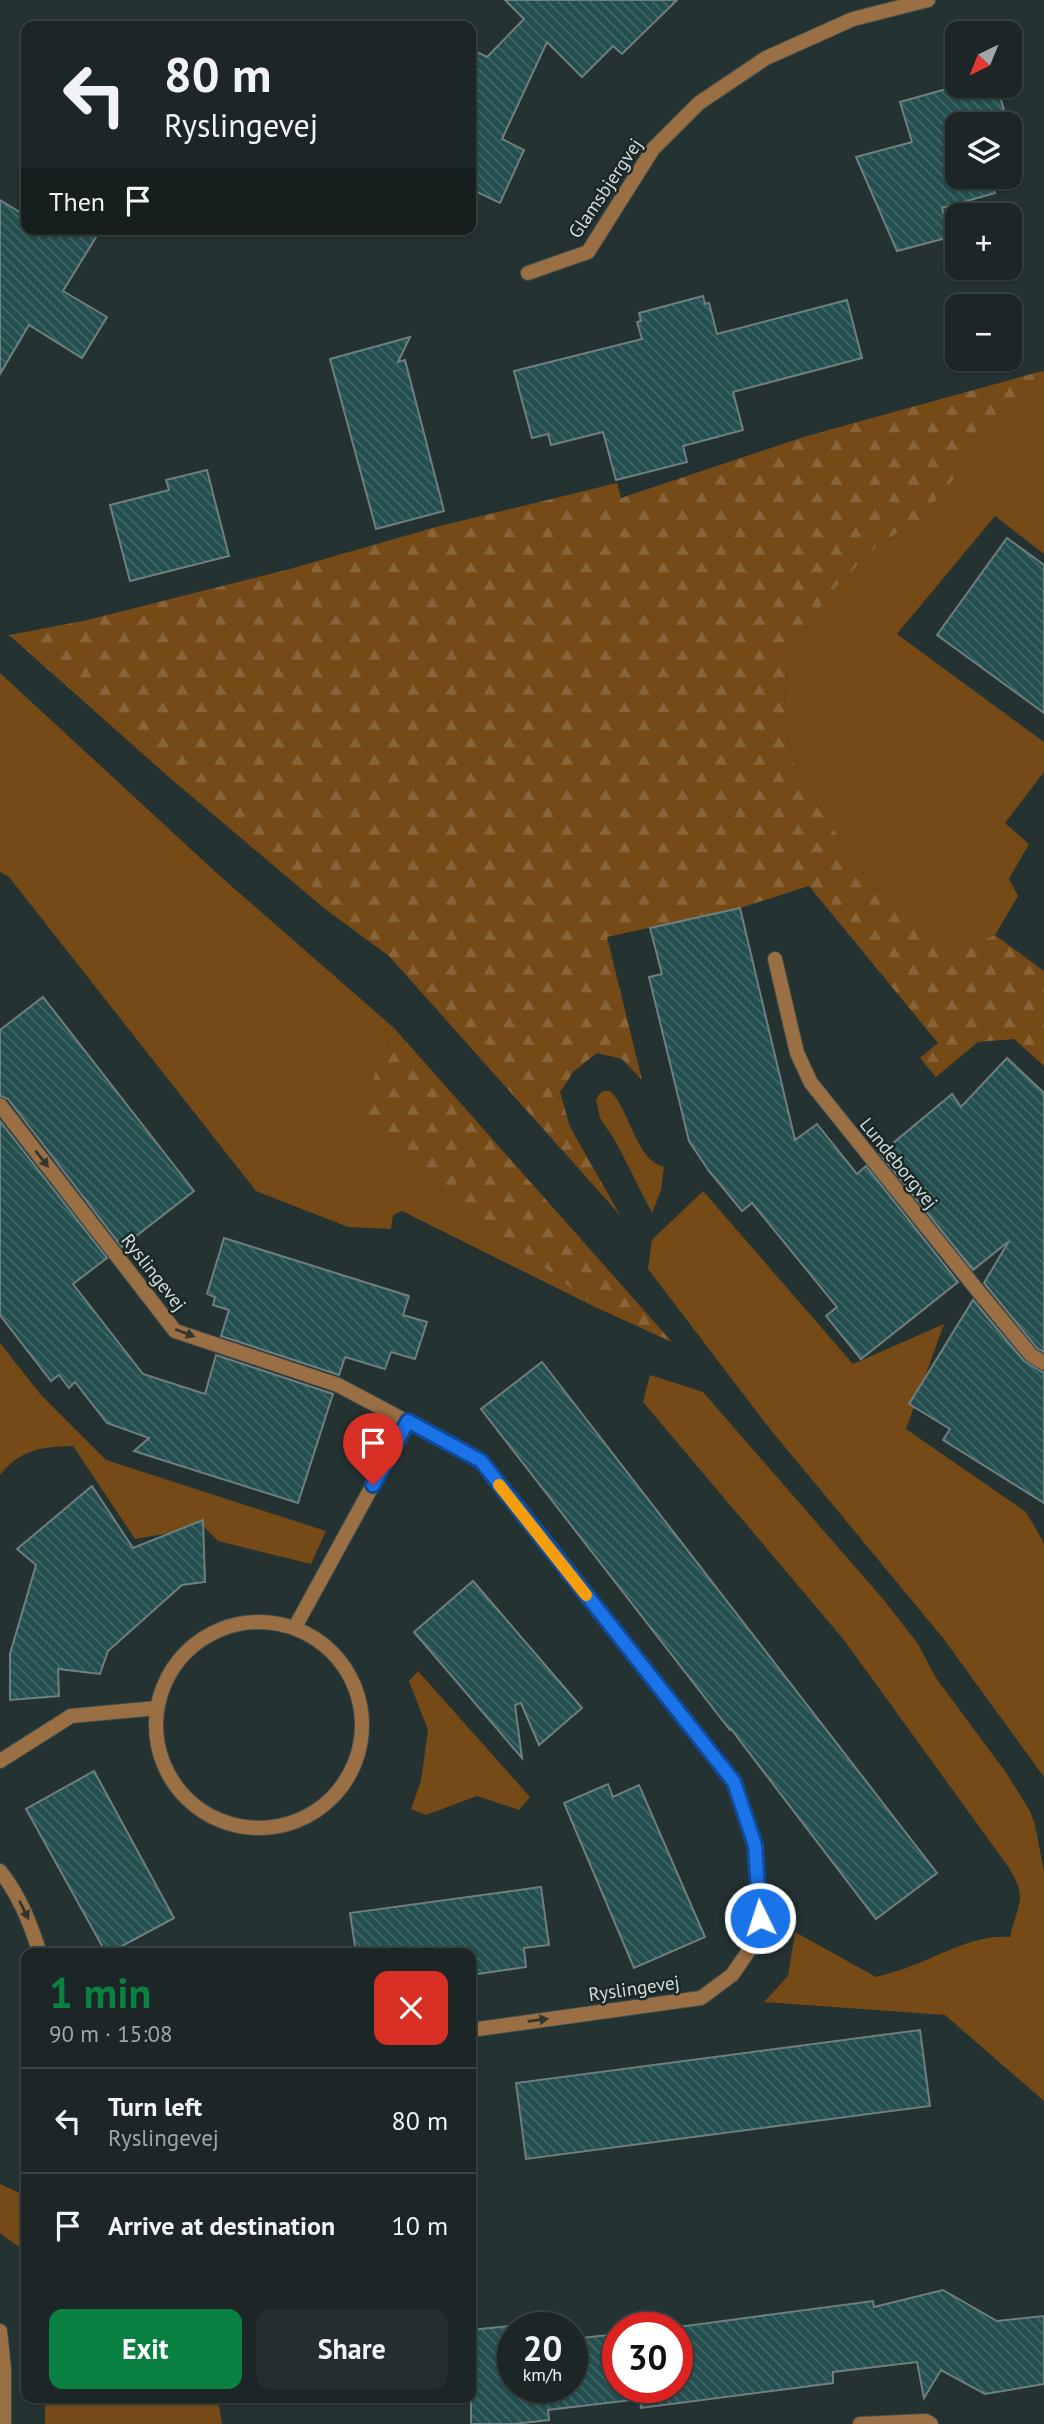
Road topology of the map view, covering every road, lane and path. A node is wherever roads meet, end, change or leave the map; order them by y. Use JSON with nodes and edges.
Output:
{"nodes":[{"id":1,"x":928,"y":0,"type":"edge"},
{"id":2,"x":528,"y":273,"type":"dead end"},
{"id":3,"x":775,"y":959,"type":"dead end"},
{"id":4,"x":0,"y":1105,"type":"edge"},
{"id":5,"x":1044,"y":1363,"type":"edge"},
{"id":6,"x":408,"y":1421,"type":"junction"},
{"id":7,"x":296,"y":1627,"type":"junction"},
{"id":8,"x":157,"y":1708,"type":"junction"},
{"id":9,"x":0,"y":1761,"type":"edge"},
{"id":10,"x":0,"y":1871,"type":"edge"},
{"id":11,"x":38,"y":1948,"type":"edge"},
{"id":12,"x":476,"y":2029,"type":"edge"},
{"id":13,"x":0,"y":2331,"type":"edge"},
{"id":14,"x":4,"y":2424,"type":"edge"},
{"id":15,"x":860,"y":2424,"type":"edge"},
{"id":16,"x":931,"y":2424,"type":"edge"}],
"edges":[{"from":1,"to":2,"type":"street","name":"Glamsbjergvej"},
{"from":3,"to":5,"type":"street","name":"Lundeborgvej"},
{"from":4,"to":6,"type":"street","name":"Ryslingevej","one_way":true},
{"from":6,"to":7,"type":"street"},
{"from":12,"to":6,"type":"street","name":"Ryslingevej","one_way":true},
{"from":7,"to":8,"type":"street"},
{"from":7,"to":8,"type":"street"},
{"from":8,"to":9,"type":"street"},
{"from":10,"to":11,"type":"street","one_way":true},
{"from":13,"to":14,"type":"street"},
{"from":15,"to":16,"type":"street"}]}
